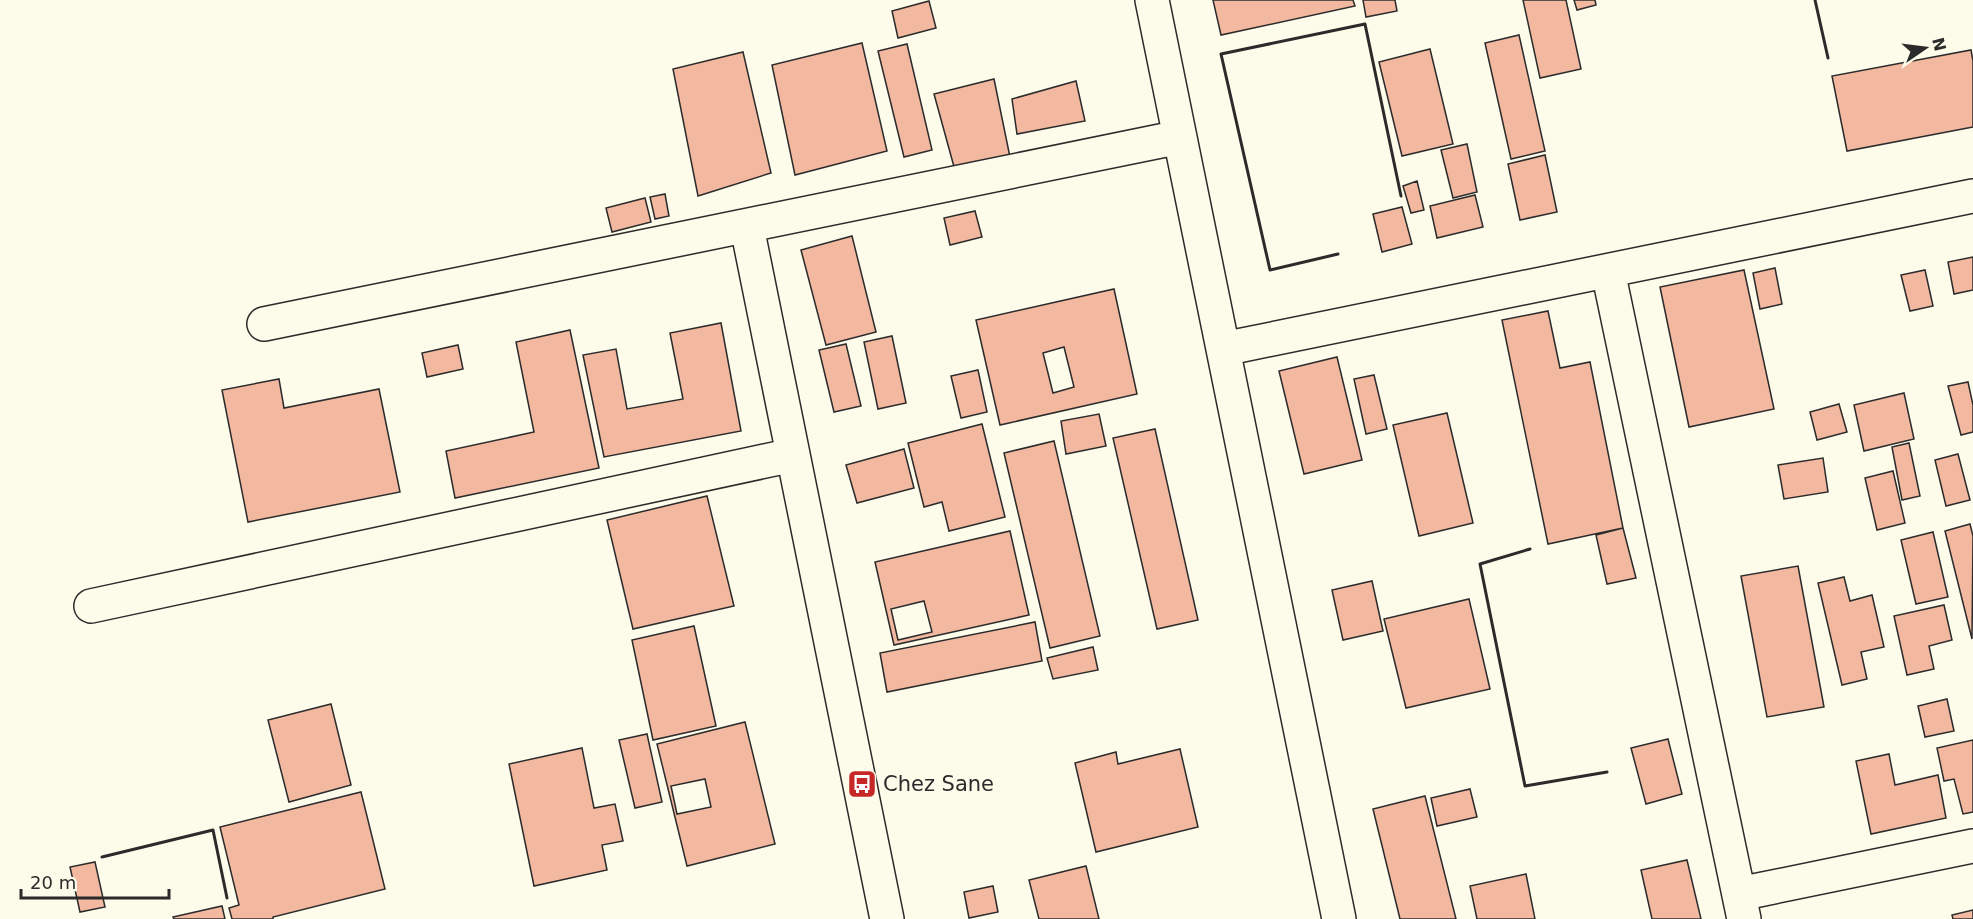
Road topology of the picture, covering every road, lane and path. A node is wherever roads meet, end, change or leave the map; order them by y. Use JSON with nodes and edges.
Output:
{"nodes":[{"id":1,"x":1152,"y":0,"type":"edge"},
{"id":2,"x":1180,"y":137,"type":"junction"},
{"id":3,"x":1973,"y":196,"type":"edge"},
{"id":4,"x":747,"y":227,"type":"junction"},
{"id":5,"x":1608,"y":271,"type":"junction"},
{"id":6,"x":264,"y":324,"type":"dead end"},
{"id":7,"x":1223,"y":349,"type":"junction"},
{"id":8,"x":793,"y":455,"type":"junction"},
{"id":9,"x":90,"y":606,"type":"dead end"},
{"id":10,"x":1973,"y":846,"type":"edge"},
{"id":11,"x":1742,"y":906,"type":"edge"},
{"id":12,"x":887,"y":919,"type":"edge"},
{"id":13,"x":1339,"y":919,"type":"edge"}],
"edges":[{"from":1,"to":2,"type":"street"},
{"from":2,"to":4,"type":"street"},
{"from":2,"to":7,"type":"street"},
{"from":3,"to":5,"type":"street"},
{"from":4,"to":6,"type":"street"},
{"from":4,"to":8,"type":"street"},
{"from":5,"to":7,"type":"street"},
{"from":5,"to":11,"type":"street"},
{"from":7,"to":13,"type":"street"},
{"from":8,"to":9,"type":"street"},
{"from":8,"to":12,"type":"street"},
{"from":10,"to":11,"type":"street"}]}
